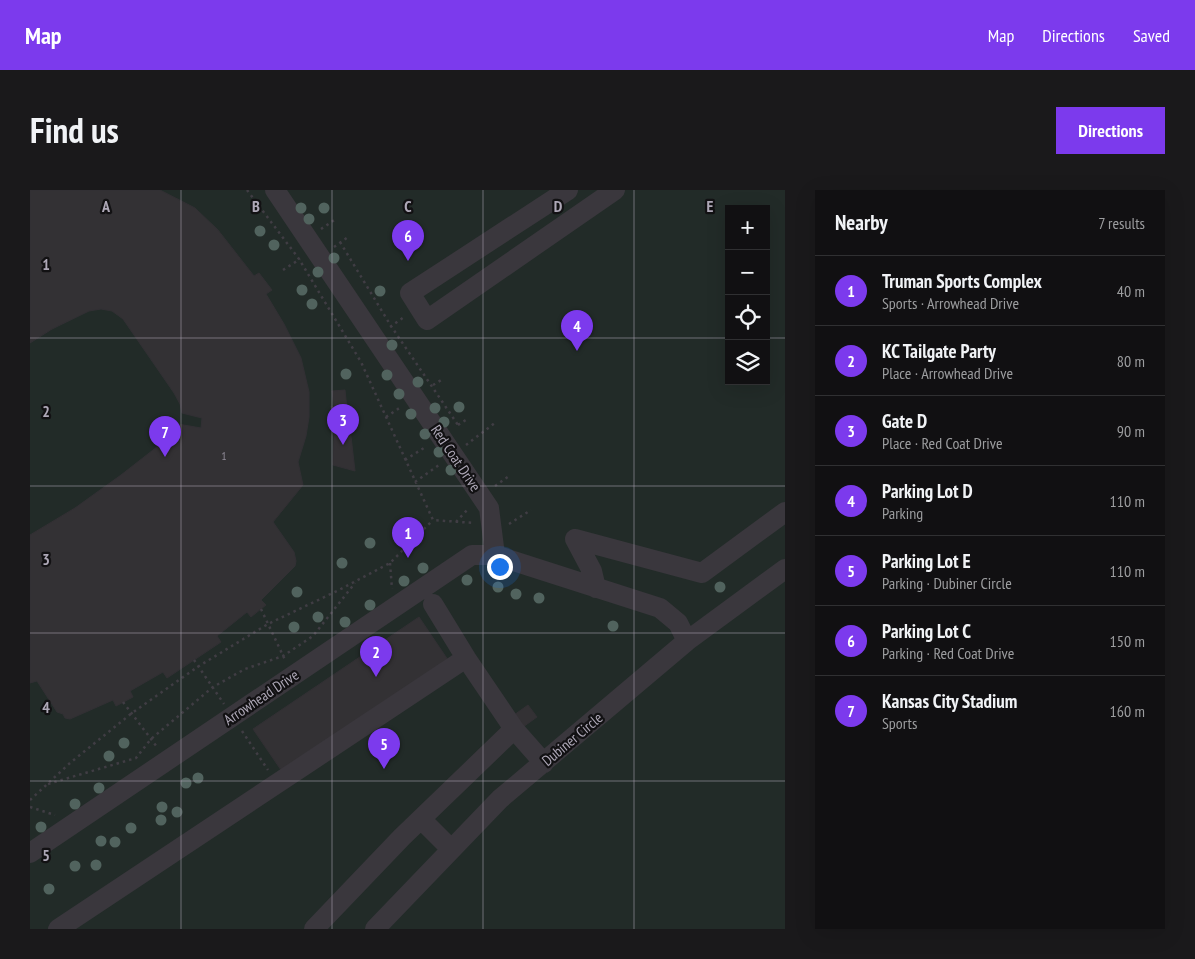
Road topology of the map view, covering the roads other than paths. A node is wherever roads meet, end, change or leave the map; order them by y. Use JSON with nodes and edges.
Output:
{"nodes":[{"id":1,"x":275,"y":190,"type":"edge"},
{"id":2,"x":568,"y":190,"type":"edge"},
{"id":3,"x":615,"y":190,"type":"edge"},
{"id":4,"x":443,"y":272,"type":"junction"},
{"id":5,"x":460,"y":297,"type":"junction"},
{"id":6,"x":785,"y":512,"type":"edge"},
{"id":7,"x":495,"y":555,"type":"junction"},
{"id":8,"x":785,"y":568,"type":"edge"},
{"id":9,"x":596,"y":588,"type":"junction"},
{"id":10,"x":433,"y":604,"type":"dead end"},
{"id":11,"x":687,"y":641,"type":"junction"},
{"id":12,"x":466,"y":658,"type":"junction"},
{"id":13,"x":514,"y":729,"type":"junction"},
{"id":14,"x":544,"y":763,"type":"junction"},
{"id":15,"x":421,"y":819,"type":"junction"},
{"id":16,"x":451,"y":849,"type":"junction"},
{"id":17,"x":30,"y":853,"type":"edge"},
{"id":18,"x":58,"y":929,"type":"edge"},
{"id":19,"x":314,"y":929,"type":"edge"},
{"id":20,"x":375,"y":929,"type":"edge"}],
"edges":[{"from":1,"to":7,"type":"street","name":"Red Coat Drive"},
{"from":2,"to":4,"type":"street"},
{"from":3,"to":5,"type":"street"},
{"from":4,"to":5,"type":"street"},
{"from":4,"to":5,"type":"street"},
{"from":6,"to":9,"type":"street"},
{"from":7,"to":9,"type":"street"},
{"from":7,"to":17,"type":"street","name":"Arrowhead Drive"},
{"from":8,"to":11,"type":"street","name":"Dubiner Circle"},
{"from":9,"to":11,"type":"street"},
{"from":10,"to":12,"type":"street"},
{"from":11,"to":14,"type":"street","name":"Dubiner Circle"},
{"from":12,"to":13,"type":"street"},
{"from":12,"to":18,"type":"street"},
{"from":13,"to":14,"type":"street"},
{"from":13,"to":15,"type":"street"},
{"from":14,"to":16,"type":"street","name":"Dubiner Circle"},
{"from":15,"to":16,"type":"street"},
{"from":15,"to":19,"type":"street"},
{"from":16,"to":20,"type":"street","name":"Dubiner Circle"}]}
